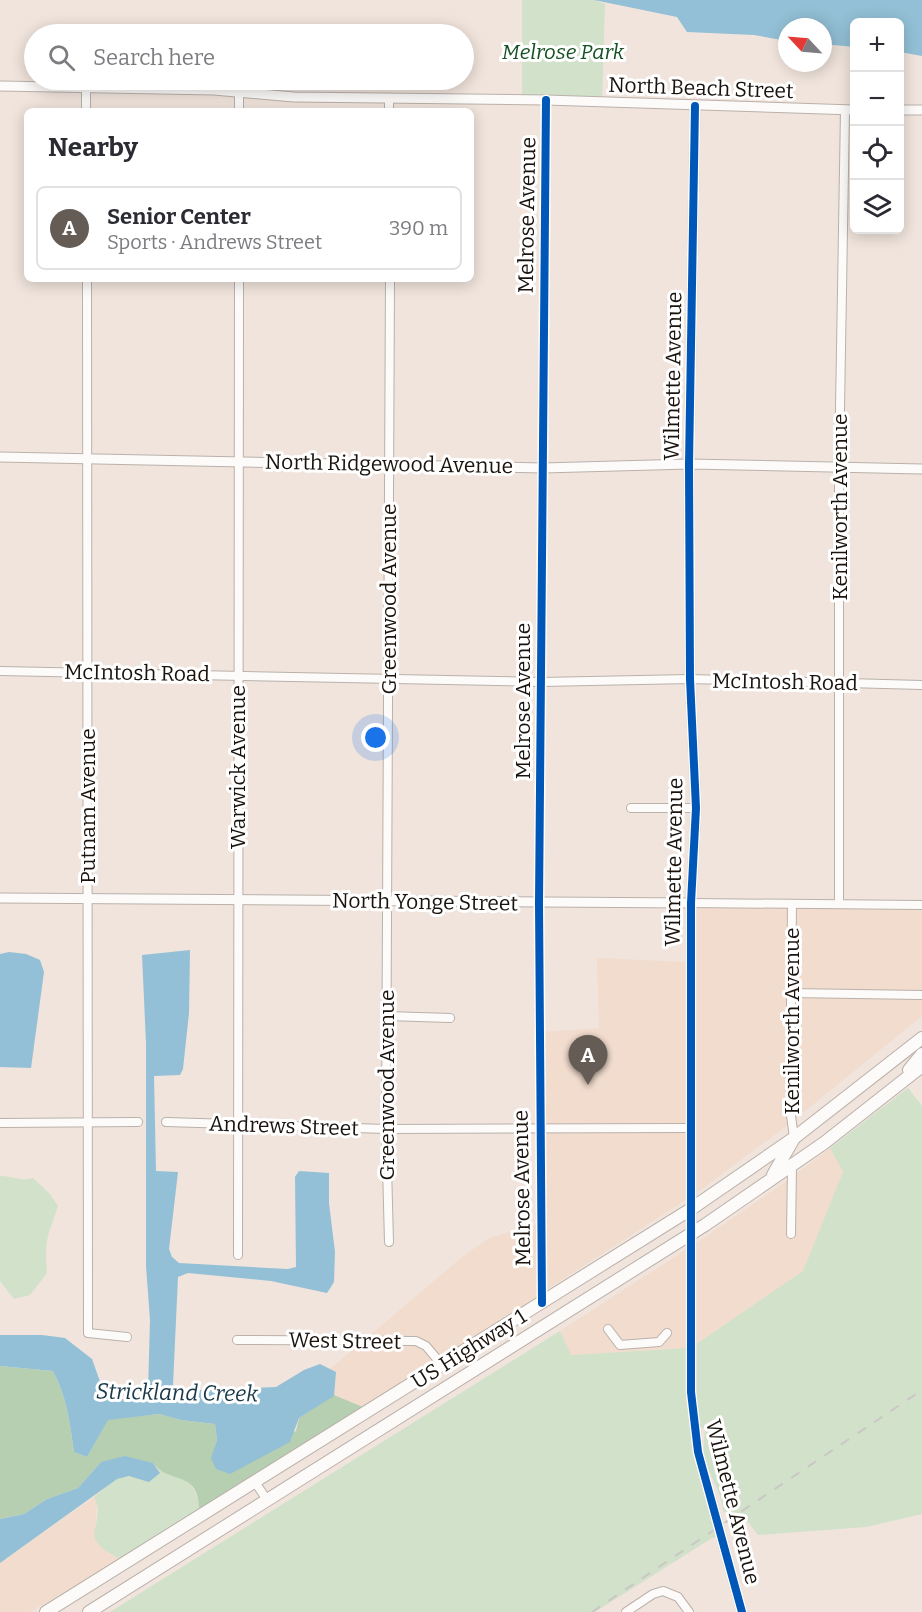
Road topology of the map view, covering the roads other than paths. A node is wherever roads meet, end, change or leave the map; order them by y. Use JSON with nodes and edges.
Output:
{"nodes":[{"id":1,"x":0,"y":86,"type":"edge"},
{"id":2,"x":24,"y":86,"type":"edge"},
{"id":3,"x":86,"y":90,"type":"edge"},
{"id":4,"x":201,"y":90,"type":"edge"},
{"id":5,"x":239,"y":91,"type":"junction"},
{"id":6,"x":389,"y":98,"type":"junction"},
{"id":7,"x":546,"y":100,"type":"junction"},
{"id":8,"x":695,"y":106,"type":"junction"},
{"id":9,"x":86,"y":108,"type":"edge"},
{"id":10,"x":239,"y":108,"type":"edge"},
{"id":11,"x":389,"y":108,"type":"edge"},
{"id":12,"x":850,"y":110,"type":"edge"},
{"id":13,"x":904,"y":110,"type":"edge"},
{"id":14,"x":922,"y":110,"type":"edge"},
{"id":15,"x":87,"y":282,"type":"edge"},
{"id":16,"x":238,"y":282,"type":"edge"},
{"id":17,"x":390,"y":282,"type":"edge"},
{"id":18,"x":0,"y":457,"type":"edge"},
{"id":19,"x":88,"y":458,"type":"junction"},
{"id":20,"x":238,"y":461,"type":"junction"},
{"id":21,"x":390,"y":463,"type":"junction"},
{"id":22,"x":689,"y":464,"type":"junction"},
{"id":23,"x":543,"y":468,"type":"junction"},
{"id":24,"x":839,"y":468,"type":"junction"},
{"id":25,"x":922,"y":469,"type":"edge"},
{"id":26,"x":0,"y":671,"type":"edge"},
{"id":27,"x":88,"y":672,"type":"junction"},
{"id":28,"x":238,"y":674,"type":"junction"},
{"id":29,"x":389,"y":679,"type":"junction"},
{"id":30,"x":690,"y":679,"type":"junction"},
{"id":31,"x":541,"y":682,"type":"junction"},
{"id":32,"x":840,"y":683,"type":"junction"},
{"id":33,"x":922,"y":685,"type":"edge"},
{"id":34,"x":631,"y":808,"type":"dead end"},
{"id":35,"x":696,"y":808,"type":"junction"},
{"id":36,"x":0,"y":898,"type":"edge"},
{"id":37,"x":88,"y":899,"type":"junction"},
{"id":38,"x":237,"y":900,"type":"junction"},
{"id":39,"x":387,"y":901,"type":"junction"},
{"id":40,"x":539,"y":903,"type":"junction"},
{"id":41,"x":691,"y":903,"type":"junction"},
{"id":42,"x":792,"y":904,"type":"junction"},
{"id":43,"x":839,"y":904,"type":"junction"},
{"id":44,"x":922,"y":905,"type":"edge"},
{"id":45,"x":790,"y":993,"type":"junction"},
{"id":46,"x":922,"y":994,"type":"edge"},
{"id":47,"x":387,"y":1016,"type":"junction"},
{"id":48,"x":450,"y":1018,"type":"dead end"},
{"id":49,"x":922,"y":1038,"type":"edge"},
{"id":50,"x":922,"y":1054,"type":"edge"},
{"id":51,"x":922,"y":1066,"type":"edge"},
{"id":52,"x":895,"y":1088,"type":"junction"},
{"id":53,"x":87,"y":1122,"type":"junction"},
{"id":54,"x":138,"y":1122,"type":"dead end"},
{"id":55,"x":166,"y":1122,"type":"dead end"},
{"id":56,"x":0,"y":1123,"type":"edge"},
{"id":57,"x":236,"y":1123,"type":"junction"},
{"id":58,"x":814,"y":1123,"type":"junction"},
{"id":59,"x":539,"y":1127,"type":"junction"},
{"id":60,"x":691,"y":1128,"type":"junction"},
{"id":61,"x":386,"y":1129,"type":"junction"},
{"id":62,"x":794,"y":1138,"type":"junction"},
{"id":63,"x":792,"y":1166,"type":"junction"},
{"id":64,"x":767,"y":1183,"type":"junction"},
{"id":65,"x":691,"y":1209,"type":"junction"},
{"id":66,"x":691,"y":1234,"type":"junction"},
{"id":67,"x":791,"y":1234,"type":"dead end"},
{"id":68,"x":389,"y":1242,"type":"dead end"},
{"id":69,"x":238,"y":1255,"type":"dead end"},
{"id":70,"x":542,"y":1303,"type":"junction"},
{"id":71,"x":608,"y":1329,"type":"dead end"},
{"id":72,"x":667,"y":1333,"type":"dead end"},
{"id":73,"x":528,"y":1336,"type":"junction"},
{"id":74,"x":127,"y":1337,"type":"dead end"},
{"id":75,"x":237,"y":1340,"type":"dead end"},
{"id":76,"x":442,"y":1365,"type":"junction"},
{"id":77,"x":255,"y":1482,"type":"junction"},
{"id":78,"x":267,"y":1500,"type":"junction"},
{"id":79,"x":46,"y":1612,"type":"edge"},
{"id":80,"x":89,"y":1612,"type":"edge"},
{"id":81,"x":626,"y":1612,"type":"edge"},
{"id":82,"x":689,"y":1612,"type":"edge"},
{"id":83,"x":742,"y":1612,"type":"edge"}],
"edges":[{"from":1,"to":2,"type":"street","name":"North Beach Street"},
{"from":3,"to":9,"type":"street"},
{"from":4,"to":5,"type":"street","name":"North Beach Street"},
{"from":5,"to":6,"type":"street","name":"North Beach Street"},
{"from":5,"to":10,"type":"street"},
{"from":6,"to":7,"type":"street","name":"North Beach Street"},
{"from":6,"to":11,"type":"street"},
{"from":7,"to":8,"type":"street","name":"North Beach Street"},
{"from":7,"to":23,"type":"street","name":"Melrose Avenue"},
{"from":8,"to":12,"type":"street","name":"North Beach Street"},
{"from":8,"to":22,"type":"street","name":"Wilmette Avenue"},
{"from":12,"to":24,"type":"street","name":"Kenilworth Avenue"},
{"from":13,"to":14,"type":"street"},
{"from":15,"to":19,"type":"street","name":"Putnam Avenue"},
{"from":16,"to":20,"type":"street","name":"Warwick Avenue"},
{"from":17,"to":21,"type":"street","name":"Greenwood Avenue"},
{"from":18,"to":19,"type":"street","name":"North Ridgewood Avenue"},
{"from":19,"to":20,"type":"street","name":"North Ridgewood Avenue"},
{"from":19,"to":27,"type":"street","name":"Putnam Avenue"},
{"from":20,"to":21,"type":"street","name":"North Ridgewood Avenue"},
{"from":20,"to":28,"type":"street","name":"Warwick Avenue"},
{"from":21,"to":23,"type":"street","name":"North Ridgewood Avenue"},
{"from":21,"to":29,"type":"street","name":"Greenwood Avenue"},
{"from":22,"to":23,"type":"street","name":"North Ridgewood Avenue"},
{"from":22,"to":24,"type":"street","name":"North Ridgewood Avenue"},
{"from":22,"to":30,"type":"street","name":"Wilmette Avenue"},
{"from":23,"to":31,"type":"street","name":"Melrose Avenue"},
{"from":24,"to":25,"type":"street","name":"North Ridgewood Avenue"},
{"from":24,"to":32,"type":"street","name":"Kenilworth Avenue"},
{"from":26,"to":27,"type":"street","name":"McIntosh Road"},
{"from":27,"to":28,"type":"street","name":"McIntosh Road"},
{"from":27,"to":37,"type":"street","name":"Putnam Avenue"},
{"from":28,"to":29,"type":"street","name":"McIntosh Road"},
{"from":28,"to":38,"type":"street","name":"Warwick Avenue"},
{"from":29,"to":31,"type":"street","name":"McIntosh Road"},
{"from":29,"to":39,"type":"street","name":"Greenwood Avenue"},
{"from":30,"to":31,"type":"street","name":"McIntosh Road"},
{"from":30,"to":32,"type":"street","name":"McIntosh Road"},
{"from":30,"to":35,"type":"street","name":"Wilmette Avenue"},
{"from":31,"to":40,"type":"street","name":"Melrose Avenue"},
{"from":32,"to":33,"type":"street","name":"McIntosh Road"},
{"from":32,"to":43,"type":"street","name":"Kenilworth Avenue"},
{"from":34,"to":35,"type":"street"},
{"from":35,"to":41,"type":"street","name":"Wilmette Avenue"},
{"from":36,"to":37,"type":"street","name":"North Yonge Street"},
{"from":37,"to":38,"type":"street","name":"North Yonge Street"},
{"from":37,"to":53,"type":"street","name":"Putnam Avenue"},
{"from":38,"to":39,"type":"street","name":"North Yonge Street"},
{"from":38,"to":57,"type":"street","name":"Warwick Avenue"},
{"from":39,"to":40,"type":"street","name":"North Yonge Street"},
{"from":39,"to":47,"type":"street","name":"Greenwood Avenue"},
{"from":40,"to":41,"type":"street","name":"North Yonge Street"},
{"from":40,"to":59,"type":"street","name":"Melrose Avenue"},
{"from":41,"to":42,"type":"street","name":"North Yonge Street"},
{"from":41,"to":60,"type":"street","name":"Wilmette Avenue"},
{"from":42,"to":43,"type":"street","name":"North Yonge Street"},
{"from":42,"to":45,"type":"street","name":"Kenilworth Avenue"},
{"from":43,"to":44,"type":"street","name":"North Yonge Street"},
{"from":45,"to":46,"type":"street"},
{"from":45,"to":62,"type":"street","name":"Kenilworth Avenue"},
{"from":47,"to":48,"type":"street"},
{"from":47,"to":61,"type":"street","name":"Greenwood Avenue"},
{"from":49,"to":58,"type":"main road","name":"US Highway 1"},
{"from":50,"to":52,"type":"main road"},
{"from":51,"to":52,"type":"main road","name":"US Highway 1"},
{"from":52,"to":63,"type":"main road","name":"US Highway 1"},
{"from":53,"to":54,"type":"street"},
{"from":53,"to":56,"type":"street"},
{"from":53,"to":74,"type":"street","name":"Putnam Avenue"},
{"from":55,"to":57,"type":"street","name":"Andrews Street"},
{"from":57,"to":61,"type":"street","name":"Andrews Street"},
{"from":57,"to":69,"type":"street","name":"Warwick Avenue"},
{"from":58,"to":62,"type":"main road","name":"US Highway 1"},
{"from":58,"to":63,"type":"main road"},
{"from":59,"to":60,"type":"street","name":"Andrews Street"},
{"from":59,"to":61,"type":"street","name":"Andrews Street"},
{"from":59,"to":70,"type":"street","name":"Melrose Avenue"},
{"from":60,"to":65,"type":"street","name":"Wilmette Avenue"},
{"from":61,"to":68,"type":"street","name":"Greenwood Avenue"},
{"from":62,"to":64,"type":"main road"},
{"from":62,"to":65,"type":"main road","name":"US Highway 1"},
{"from":63,"to":64,"type":"main road","name":"US Highway 1"},
{"from":63,"to":67,"type":"street"},
{"from":64,"to":66,"type":"main road","name":"US Highway 1"},
{"from":65,"to":66,"type":"street","name":"Wilmette Avenue"},
{"from":65,"to":70,"type":"main road","name":"US Highway 1"},
{"from":66,"to":73,"type":"main road","name":"US Highway 1"},
{"from":66,"to":83,"type":"street","name":"Wilmette Avenue"},
{"from":70,"to":73,"type":"main road"},
{"from":70,"to":76,"type":"main road","name":"US Highway 1"},
{"from":71,"to":72,"type":"street"},
{"from":73,"to":78,"type":"main road","name":"US Highway 1"},
{"from":75,"to":76,"type":"street","name":"West Street"},
{"from":76,"to":77,"type":"main road","name":"US Highway 1"},
{"from":77,"to":78,"type":"street"},
{"from":77,"to":79,"type":"main road","name":"US Highway 1"},
{"from":78,"to":80,"type":"main road","name":"US Highway 1"},
{"from":81,"to":82,"type":"street"}]}
